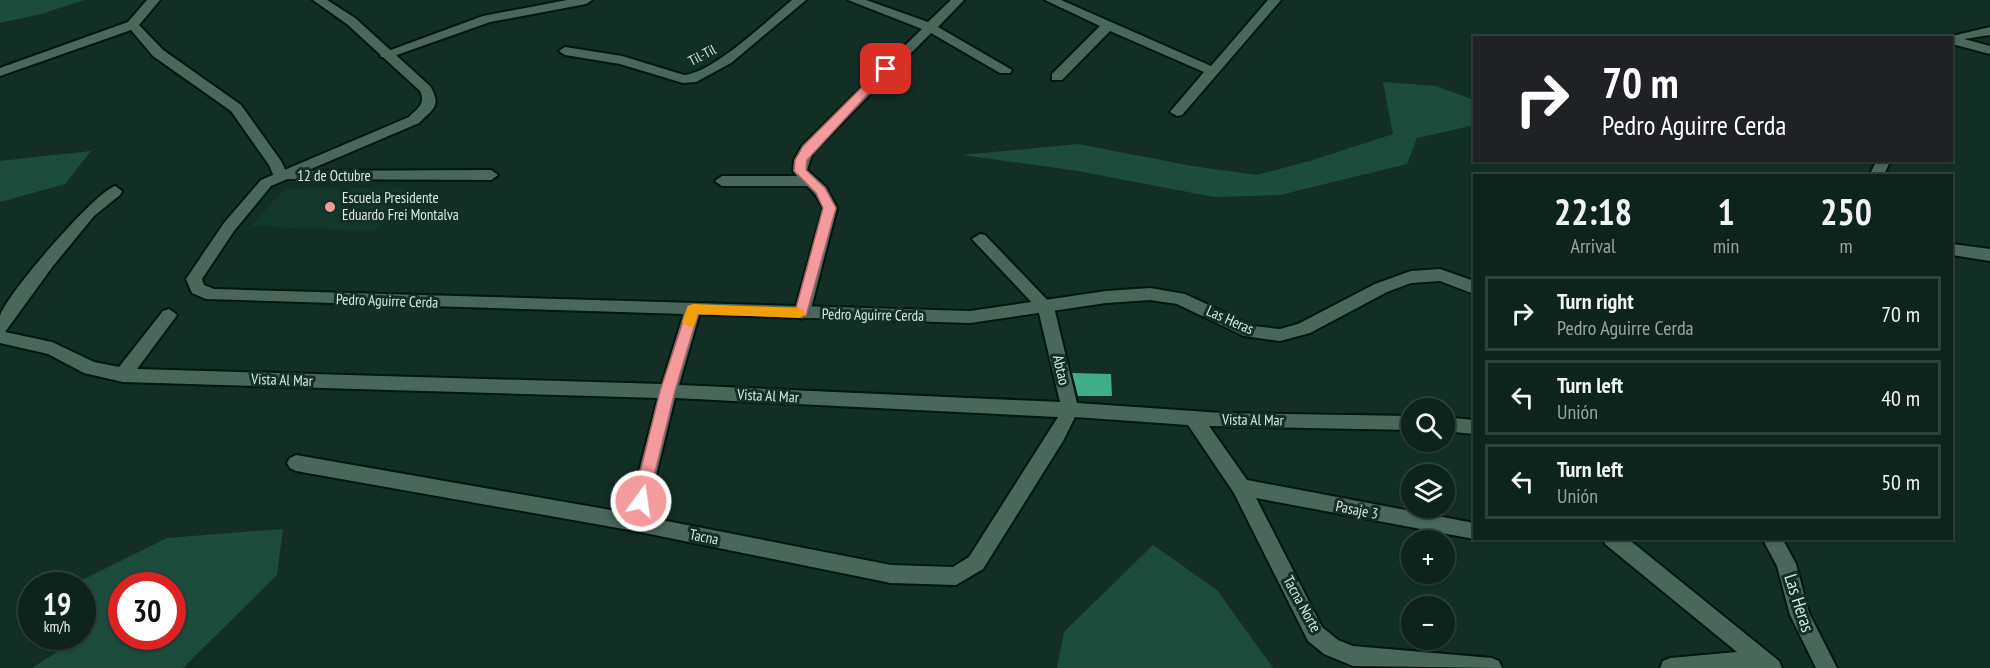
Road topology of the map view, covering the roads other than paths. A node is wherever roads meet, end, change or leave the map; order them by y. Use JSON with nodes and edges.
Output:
{"nodes":[{"id":1,"x":154,"y":0,"type":"edge"},
{"id":2,"x":319,"y":0,"type":"edge"},
{"id":3,"x":586,"y":0,"type":"edge"},
{"id":4,"x":800,"y":0,"type":"edge"},
{"id":5,"x":854,"y":0,"type":"edge"},
{"id":6,"x":958,"y":0,"type":"edge"},
{"id":7,"x":1051,"y":0,"type":"edge"},
{"id":8,"x":1275,"y":0,"type":"edge"},
{"id":9,"x":133,"y":25,"type":"junction"},
{"id":10,"x":1108,"y":25,"type":"junction"},
{"id":11,"x":929,"y":27,"type":"junction"},
{"id":12,"x":1990,"y":31,"type":"edge"},
{"id":13,"x":1953,"y":38,"type":"edge"},
{"id":14,"x":1953,"y":39,"type":"edge"},
{"id":15,"x":1990,"y":50,"type":"edge"},
{"id":16,"x":565,"y":51,"type":"dead end"},
{"id":17,"x":387,"y":54,"type":"junction"},
{"id":18,"x":1005,"y":70,"type":"dead end"},
{"id":19,"x":1212,"y":71,"type":"junction"},
{"id":20,"x":0,"y":72,"type":"edge"},
{"id":21,"x":1057,"y":77,"type":"dead end"},
{"id":22,"x":1177,"y":112,"type":"dead end"},
{"id":23,"x":491,"y":175,"type":"dead end"},
{"id":24,"x":280,"y":176,"type":"junction"},
{"id":25,"x":722,"y":181,"type":"dead end"},
{"id":26,"x":808,"y":181,"type":"junction"},
{"id":27,"x":115,"y":191,"type":"dead end"},
{"id":28,"x":980,"y":239,"type":"dead end"},
{"id":29,"x":1953,"y":250,"type":"edge"},
{"id":30,"x":1990,"y":255,"type":"edge"},
{"id":31,"x":1473,"y":288,"type":"edge"},
{"id":32,"x":1046,"y":307,"type":"junction"},
{"id":33,"x":693,"y":309,"type":"junction"},
{"id":34,"x":802,"y":313,"type":"junction"},
{"id":35,"x":169,"y":315,"type":"dead end"},
{"id":36,"x":0,"y":327,"type":"edge"},
{"id":37,"x":0,"y":337,"type":"edge"},
{"id":38,"x":123,"y":375,"type":"junction"},
{"id":39,"x":668,"y":391,"type":"junction"},
{"id":40,"x":1070,"y":410,"type":"junction"},
{"id":41,"x":1193,"y":418,"type":"junction"},
{"id":42,"x":1401,"y":423,"type":"edge"},
{"id":43,"x":1455,"y":425,"type":"edge"},
{"id":44,"x":1472,"y":426,"type":"edge"},
{"id":45,"x":296,"y":462,"type":"dead end"},
{"id":46,"x":1241,"y":488,"type":"junction"},
{"id":47,"x":635,"y":523,"type":"junction"},
{"id":48,"x":1473,"y":531,"type":"edge"},
{"id":49,"x":1614,"y":540,"type":"edge"},
{"id":50,"x":1772,"y":540,"type":"edge"},
{"id":51,"x":1767,"y":664,"type":"edge"},
{"id":52,"x":1492,"y":668,"type":"edge"},
{"id":53,"x":1670,"y":668,"type":"edge"},
{"id":54,"x":1827,"y":668,"type":"edge"}],
"edges":[{"from":1,"to":9,"type":"street"},
{"from":2,"to":17,"type":"street","name":"Pedro Aguirre Cerda"},
{"from":3,"to":17,"type":"street"},
{"from":4,"to":16,"type":"street","name":"Til-Til"},
{"from":5,"to":11,"type":"street"},
{"from":6,"to":11,"type":"street"},
{"from":7,"to":10,"type":"street"},
{"from":8,"to":19,"type":"street"},
{"from":9,"to":20,"type":"street"},
{"from":9,"to":24,"type":"street","name":"12 de Octubre"},
{"from":10,"to":19,"type":"street"},
{"from":10,"to":21,"type":"street"},
{"from":11,"to":18,"type":"street"},
{"from":11,"to":26,"type":"street"},
{"from":12,"to":13,"type":"street"},
{"from":14,"to":15,"type":"street"},
{"from":17,"to":24,"type":"street","name":"Pedro Aguirre Cerda"},
{"from":19,"to":22,"type":"street"},
{"from":23,"to":24,"type":"street","name":"12 de Octubre"},
{"from":24,"to":33,"type":"street","name":"Pedro Aguirre Cerda"},
{"from":25,"to":26,"type":"street"},
{"from":26,"to":34,"type":"street"},
{"from":27,"to":36,"type":"street"},
{"from":28,"to":32,"type":"street"},
{"from":29,"to":30,"type":"street"},
{"from":31,"to":32,"type":"street","name":"Las Heras"},
{"from":32,"to":34,"type":"street","name":"Pedro Aguirre Cerda"},
{"from":32,"to":40,"type":"street","name":"Abtao"},
{"from":33,"to":34,"type":"street","name":"Pedro Aguirre Cerda"},
{"from":33,"to":39,"type":"street"},
{"from":35,"to":38,"type":"street"},
{"from":37,"to":38,"type":"street","name":"Vista Al Mar"},
{"from":38,"to":39,"type":"street","name":"Vista Al Mar"},
{"from":39,"to":40,"type":"street","name":"Vista Al Mar"},
{"from":39,"to":47,"type":"street"},
{"from":40,"to":41,"type":"street","name":"Vista Al Mar"},
{"from":40,"to":47,"type":"street","name":"Tacna"},
{"from":41,"to":42,"type":"street","name":"Vista Al Mar"},
{"from":41,"to":46,"type":"street","name":"Tacna Norte"},
{"from":43,"to":44,"type":"street"},
{"from":45,"to":47,"type":"street","name":"Tacna"},
{"from":46,"to":48,"type":"street","name":"Pasaje 3"},
{"from":46,"to":52,"type":"street","name":"Tacna Norte"},
{"from":49,"to":51,"type":"street"},
{"from":50,"to":54,"type":"street","name":"Las Heras"},
{"from":51,"to":53,"type":"street"}]}
